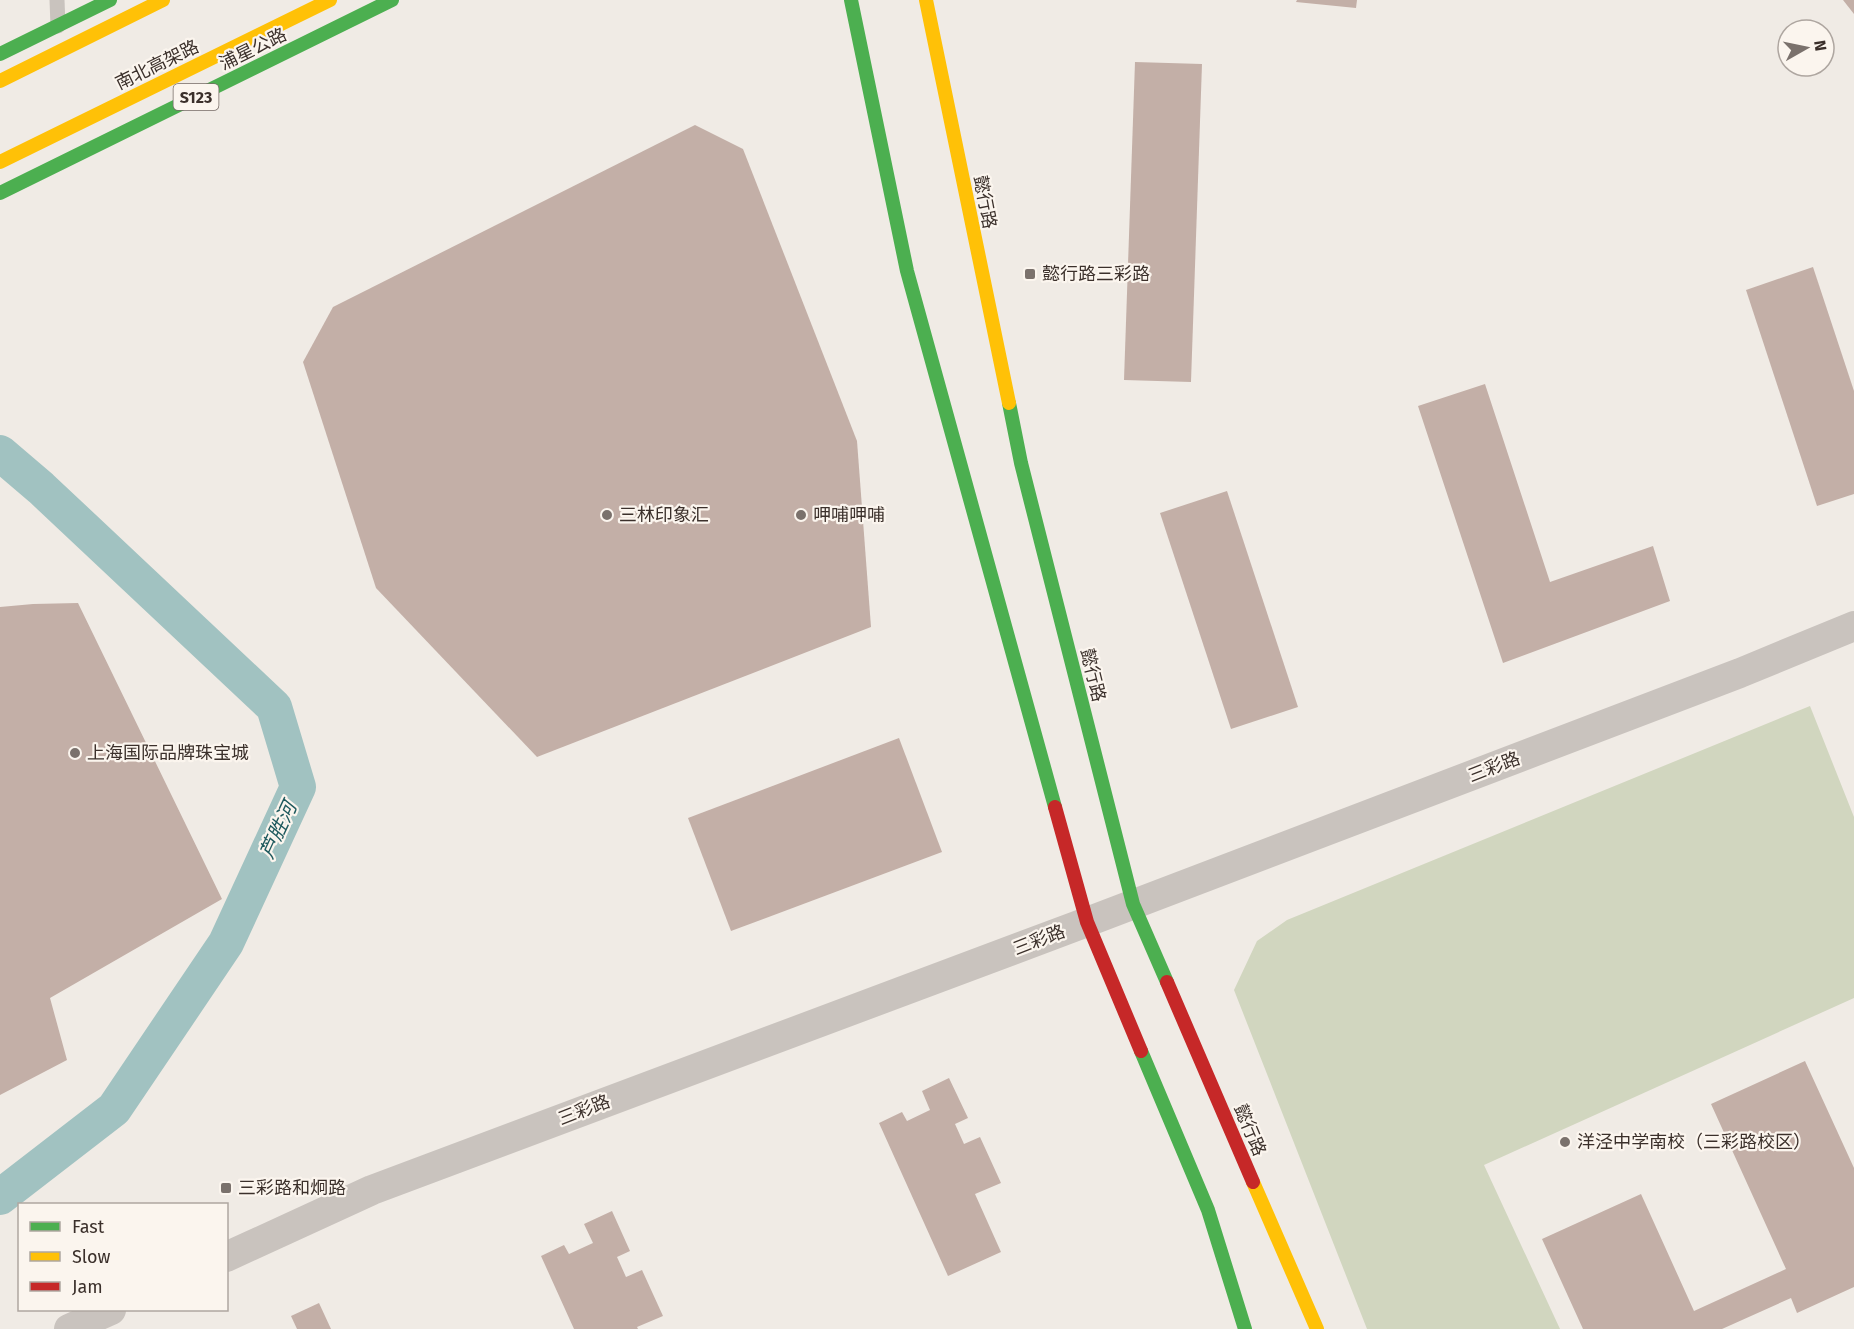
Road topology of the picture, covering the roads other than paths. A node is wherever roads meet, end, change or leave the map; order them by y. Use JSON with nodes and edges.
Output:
{"nodes":[{"id":1,"x":57,"y":0,"type":"edge"},
{"id":2,"x":110,"y":0,"type":"edge"},
{"id":3,"x":163,"y":0,"type":"edge"},
{"id":4,"x":330,"y":0,"type":"edge"},
{"id":5,"x":392,"y":0,"type":"edge"},
{"id":6,"x":851,"y":0,"type":"edge"},
{"id":7,"x":926,"y":0,"type":"edge"},
{"id":8,"x":58,"y":26,"type":"junction"},
{"id":9,"x":0,"y":54,"type":"edge"},
{"id":10,"x":0,"y":81,"type":"edge"},
{"id":11,"x":0,"y":162,"type":"edge"},
{"id":12,"x":0,"y":193,"type":"edge"},
{"id":13,"x":1854,"y":626,"type":"edge"},
{"id":14,"x":1132,"y":904,"type":"junction"},
{"id":15,"x":1086,"y":922,"type":"junction"},
{"id":16,"x":228,"y":1256,"type":"edge"},
{"id":17,"x":109,"y":1311,"type":"edge"},
{"id":18,"x":69,"y":1329,"type":"edge"},
{"id":19,"x":1245,"y":1329,"type":"edge"},
{"id":20,"x":1317,"y":1329,"type":"edge"}],
"edges":[{"from":1,"to":8,"type":"lane"},
{"from":2,"to":8,"type":"main road"},
{"from":3,"to":10,"type":"main road"},
{"from":4,"to":11,"type":"main road","name":"南北高架路"},
{"from":5,"to":12,"type":"main road","name":"浦星公路","number":"S123"},
{"from":6,"to":15,"type":"main road"},
{"from":7,"to":14,"type":"main road","name":"懿行路"},
{"from":8,"to":9,"type":"main road"},
{"from":13,"to":14,"type":"street","name":"三彩路"},
{"from":14,"to":15,"type":"street","name":"三彩路"},
{"from":14,"to":20,"type":"main road","name":"懿行路"},
{"from":15,"to":16,"type":"street","name":"三彩路"},
{"from":15,"to":19,"type":"main road"},
{"from":17,"to":18,"type":"street"}]}
